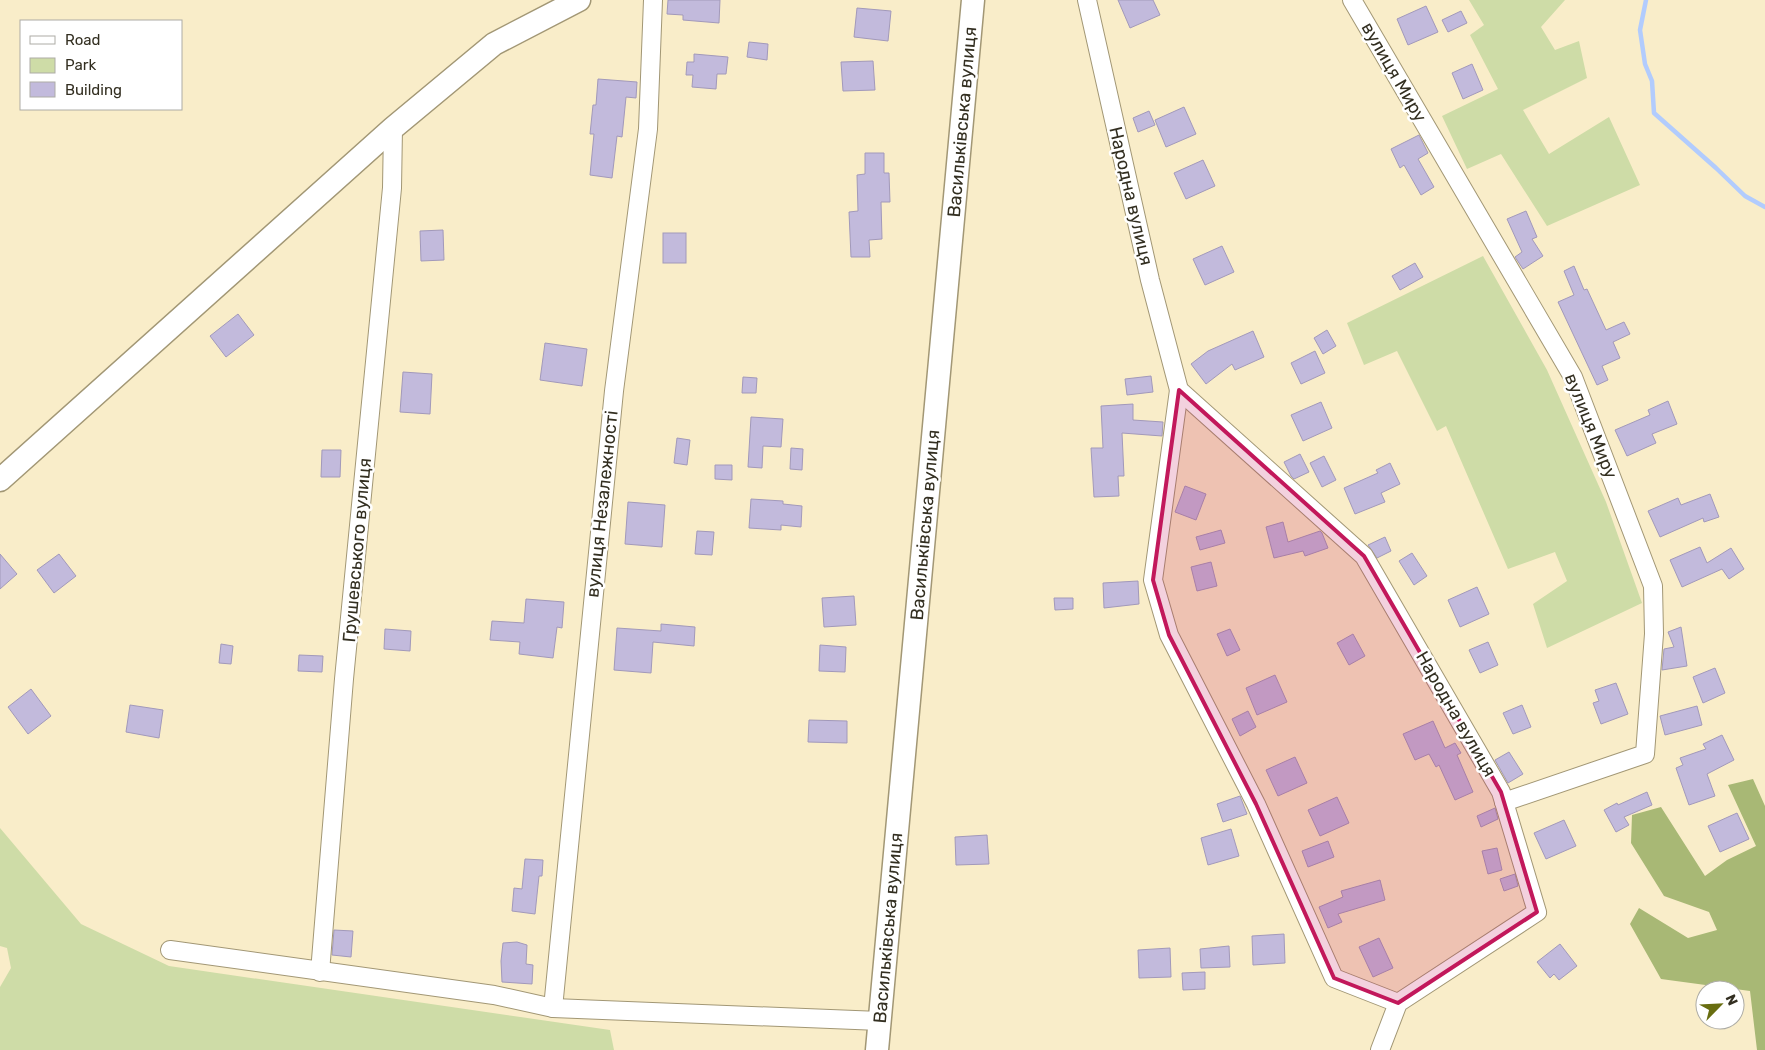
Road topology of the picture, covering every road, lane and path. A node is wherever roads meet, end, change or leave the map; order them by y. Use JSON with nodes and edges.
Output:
{"nodes":[{"id":1,"x":579,"y":0,"type":"edge"},
{"id":2,"x":653,"y":0,"type":"edge"},
{"id":3,"x":973,"y":0,"type":"edge"},
{"id":4,"x":1087,"y":0,"type":"edge"},
{"id":5,"x":1352,"y":0,"type":"edge"},
{"id":6,"x":393,"y":128,"type":"junction"},
{"id":7,"x":1179,"y":390,"type":"junction"},
{"id":8,"x":0,"y":480,"type":"edge"},
{"id":9,"x":1504,"y":802,"type":"junction"},
{"id":10,"x":170,"y":950,"type":"dead end"},
{"id":11,"x":320,"y":972,"type":"junction"},
{"id":12,"x":1398,"y":1003,"type":"junction"},
{"id":13,"x":553,"y":1008,"type":"junction"},
{"id":14,"x":880,"y":1021,"type":"junction"},
{"id":15,"x":877,"y":1050,"type":"edge"},
{"id":16,"x":1380,"y":1050,"type":"edge"}],
"edges":[{"from":1,"to":6,"type":"street"},
{"from":2,"to":13,"type":"street","name":"вулиця Незалежності"},
{"from":3,"to":14,"type":"street","name":"Васильківська вулиця"},
{"from":4,"to":7,"type":"street","name":"Народна вулиця"},
{"from":5,"to":9,"type":"street","name":"вулиця Миру"},
{"from":6,"to":8,"type":"street"},
{"from":6,"to":11,"type":"street","name":"Грушевського вулиця"},
{"from":7,"to":9,"type":"street","name":"Народна вулиця"},
{"from":7,"to":12,"type":"street","name":"Народна вулиця"},
{"from":9,"to":12,"type":"street","name":"Народна вулиця"},
{"from":10,"to":11,"type":"street"},
{"from":11,"to":13,"type":"street"},
{"from":12,"to":16,"type":"street"},
{"from":13,"to":14,"type":"street"},
{"from":14,"to":15,"type":"street","name":"Васильківська вулиця"}]}
